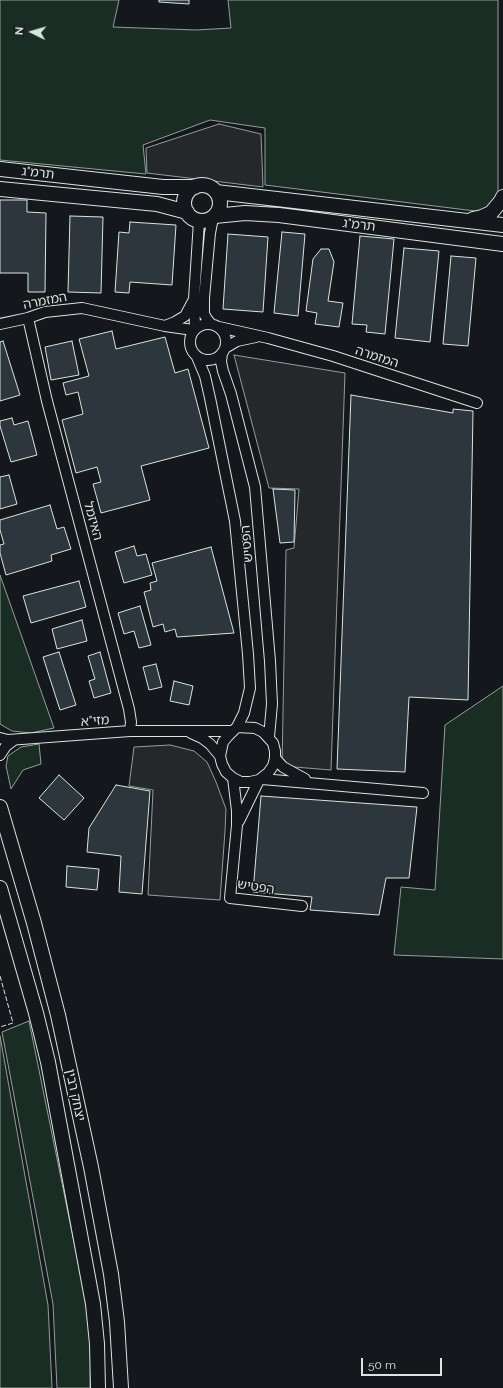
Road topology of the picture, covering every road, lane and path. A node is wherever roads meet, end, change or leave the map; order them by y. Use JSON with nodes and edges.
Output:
{"nodes":[{"id":1,"x":0,"y":170,"type":"edge"},
{"id":2,"x":194,"y":187,"type":"junction"},
{"id":3,"x":0,"y":189,"type":"edge"},
{"id":4,"x":216,"y":192,"type":"junction"},
{"id":5,"x":503,"y":197,"type":"edge"},
{"id":6,"x":187,"y":212,"type":"junction"},
{"id":7,"x":214,"y":217,"type":"junction"},
{"id":8,"x":470,"y":220,"type":"junction"},
{"id":9,"x":199,"y":221,"type":"junction"},
{"id":10,"x":503,"y":225,"type":"edge"},
{"id":11,"x":503,"y":244,"type":"edge"},
{"id":12,"x":194,"y":299,"type":"junction"},
{"id":13,"x":28,"y":318,"type":"junction"},
{"id":14,"x":0,"y":324,"type":"edge"},
{"id":15,"x":165,"y":326,"type":"junction"},
{"id":16,"x":215,"y":326,"type":"junction"},
{"id":17,"x":194,"y":329,"type":"junction"},
{"id":18,"x":268,"y":338,"type":"junction"},
{"id":19,"x":223,"y":351,"type":"junction"},
{"id":20,"x":197,"y":357,"type":"junction"},
{"id":21,"x":476,"y":403,"type":"dead end"},
{"id":22,"x":235,"y":729,"type":"junction"},
{"id":23,"x":130,"y":731,"type":"junction"},
{"id":24,"x":179,"y":732,"type":"junction"},
{"id":25,"x":269,"y":737,"type":"junction"},
{"id":26,"x":0,"y":738,"type":"edge"},
{"id":27,"x":14,"y":740,"type":"junction"},
{"id":28,"x":0,"y":755,"type":"edge"},
{"id":29,"x":220,"y":756,"type":"junction"},
{"id":30,"x":275,"y":758,"type":"junction"},
{"id":31,"x":233,"y":778,"type":"junction"},
{"id":32,"x":260,"y":779,"type":"junction"},
{"id":33,"x":310,"y":782,"type":"junction"},
{"id":34,"x":423,"y":793,"type":"dead end"},
{"id":35,"x":0,"y":803,"type":"edge"},
{"id":36,"x":0,"y":808,"type":"edge"},
{"id":37,"x":237,"y":825,"type":"junction"},
{"id":38,"x":0,"y":888,"type":"edge"},
{"id":39,"x":302,"y":906,"type":"dead end"},
{"id":40,"x":98,"y":1388,"type":"edge"},
{"id":41,"x":121,"y":1388,"type":"edge"}],
"edges":[{"from":1,"to":2,"type":"main road","name":"תרמ\"ג"},
{"from":2,"to":4,"type":"main road"},
{"from":2,"to":6,"type":"main road"},
{"from":3,"to":6,"type":"main road","name":"תרמ\"ג"},
{"from":4,"to":7,"type":"main road"},
{"from":4,"to":8,"type":"main road","name":"תרמ\"ג"},
{"from":5,"to":8,"type":"main road"},
{"from":6,"to":9,"type":"main road"},
{"from":7,"to":9,"type":"main road"},
{"from":7,"to":11,"type":"main road","name":"תרמ\"ג"},
{"from":7,"to":16,"type":"street"},
{"from":8,"to":10,"type":"main road","name":"תרמ\"ג"},
{"from":9,"to":12,"type":"street"},
{"from":12,"to":15,"type":"street"},
{"from":12,"to":17,"type":"street"},
{"from":13,"to":14,"type":"street","name":"המזמרה"},
{"from":13,"to":15,"type":"street","name":"המזמרה"},
{"from":13,"to":23,"type":"street","name":"האיזמל"},
{"from":15,"to":17,"type":"street","name":"המזמרה"},
{"from":16,"to":17,"type":"street"},
{"from":16,"to":18,"type":"street","name":"המזמרה"},
{"from":16,"to":19,"type":"street"},
{"from":17,"to":20,"type":"street"},
{"from":18,"to":19,"type":"street","name":"המזמרה"},
{"from":18,"to":21,"type":"street","name":"המזמרה"},
{"from":19,"to":20,"type":"street"},
{"from":19,"to":25,"type":"street","name":"הפטיש"},
{"from":20,"to":22,"type":"street","name":"הפטיש"},
{"from":22,"to":24,"type":"street","name":"מזי\"א"},
{"from":22,"to":25,"type":"street"},
{"from":22,"to":29,"type":"street"},
{"from":23,"to":24,"type":"street","name":"מזי\"א"},
{"from":23,"to":27,"type":"street","name":"מזי\"א"},
{"from":24,"to":29,"type":"street","name":"מזי\"א"},
{"from":25,"to":30,"type":"street"},
{"from":26,"to":27,"type":"street","name":"מזי\"א"},
{"from":27,"to":28,"type":"street"},
{"from":29,"to":31,"type":"street"},
{"from":30,"to":32,"type":"street"},
{"from":30,"to":33,"type":"street"},
{"from":31,"to":32,"type":"street"},
{"from":31,"to":37,"type":"street","name":"הפטיש"},
{"from":32,"to":33,"type":"street"},
{"from":32,"to":37,"type":"street","name":"הפטיש"},
{"from":33,"to":34,"type":"street"},
{"from":35,"to":36,"type":"street"},
{"from":36,"to":41,"type":"main road","name":"יצחק רבין"},
{"from":37,"to":39,"type":"street","name":"הפטיש"},
{"from":38,"to":40,"type":"main road","name":"יצחק רבין"}]}
